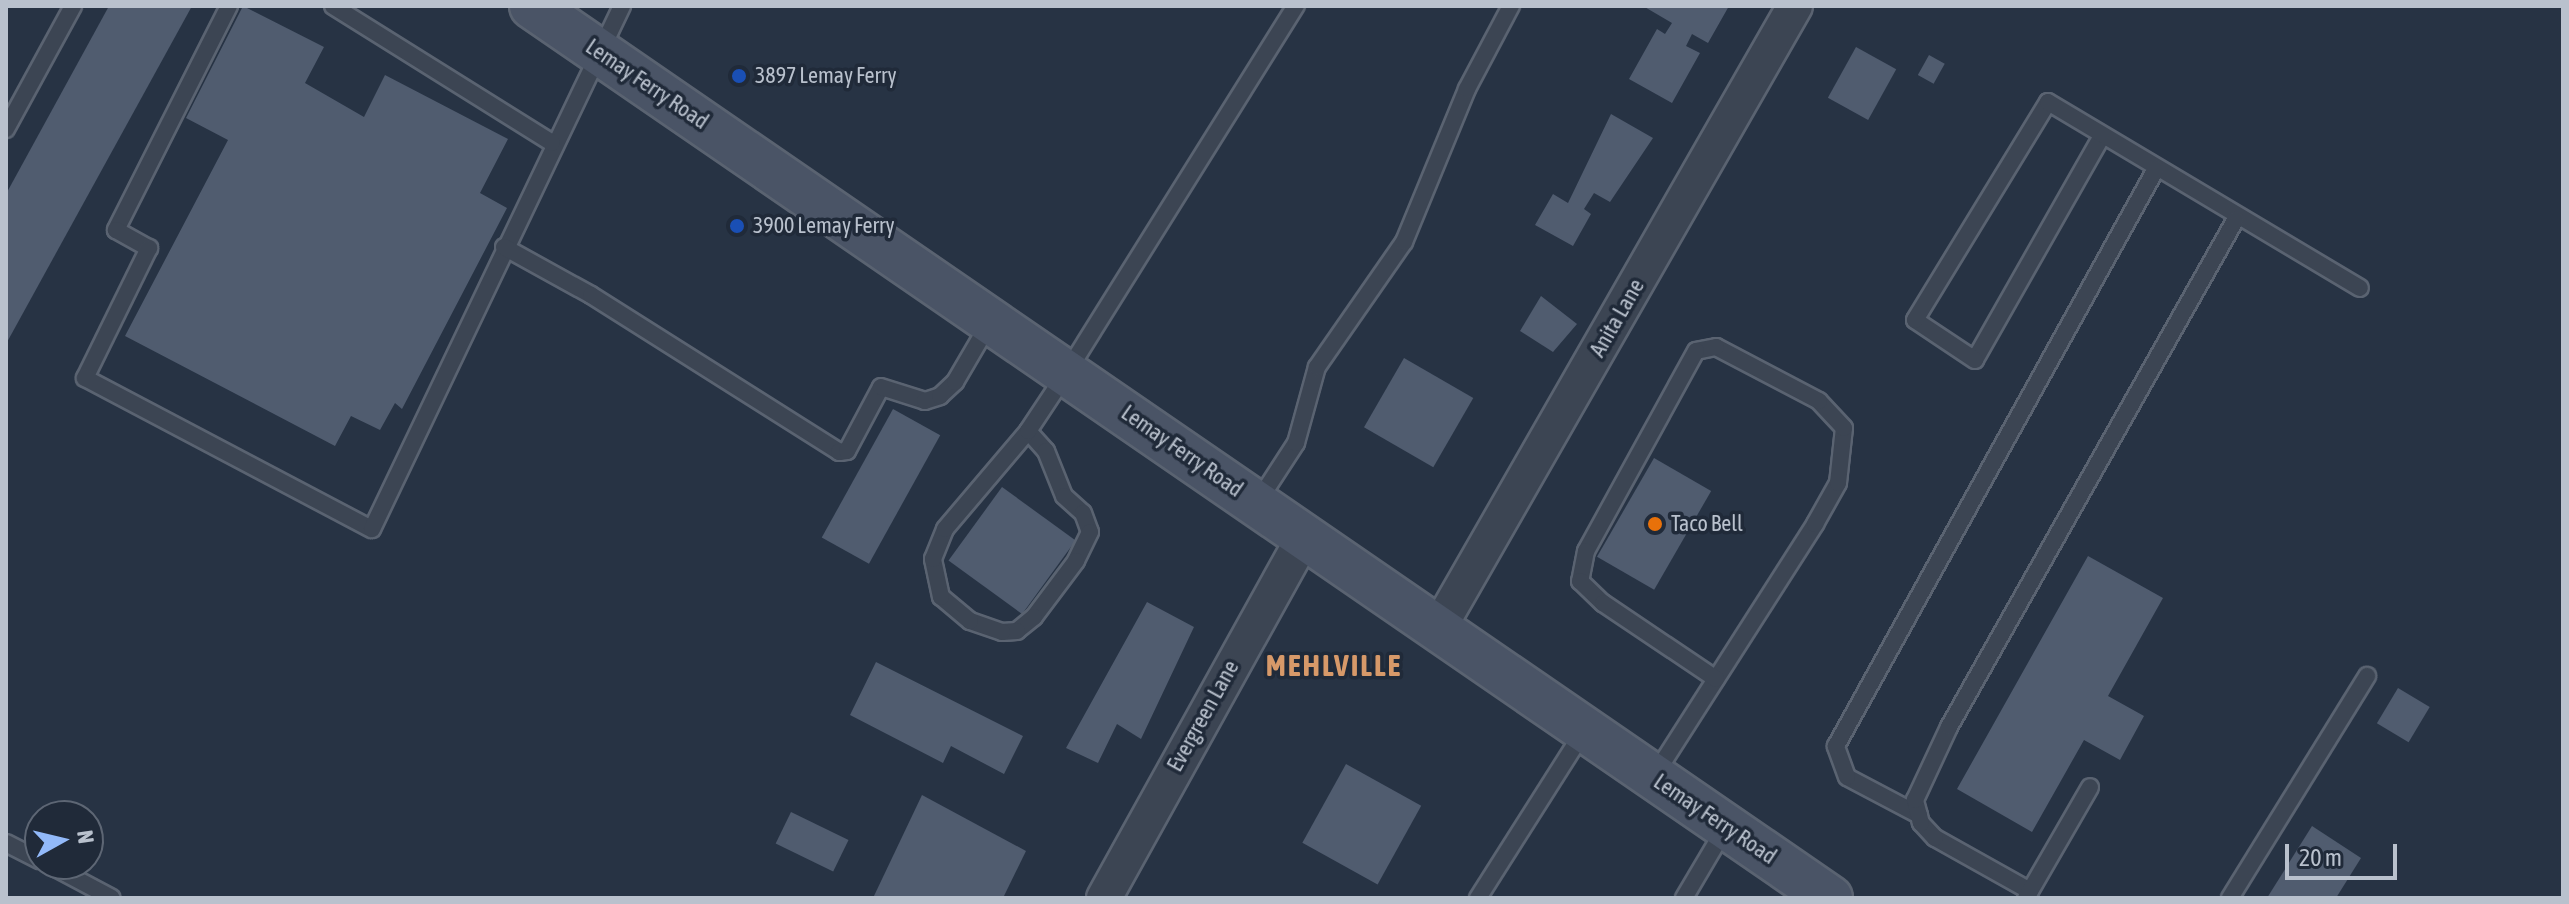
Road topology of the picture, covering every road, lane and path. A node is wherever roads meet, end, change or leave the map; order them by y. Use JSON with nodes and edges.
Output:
{"nodes":[{"id":1,"x":73,"y":6,"type":"edge"},
{"id":2,"x":229,"y":6,"type":"edge"},
{"id":3,"x":333,"y":6,"type":"edge"},
{"id":4,"x":532,"y":6,"type":"edge"},
{"id":5,"x":622,"y":6,"type":"edge"},
{"id":6,"x":1795,"y":6,"type":"edge"},
{"id":7,"x":1290,"y":8,"type":"edge"},
{"id":8,"x":1504,"y":9,"type":"edge"},
{"id":9,"x":599,"y":51,"type":"junction"},
{"id":10,"x":6,"y":129,"type":"edge"},
{"id":11,"x":2102,"y":136,"type":"junction"},
{"id":12,"x":552,"y":143,"type":"junction"},
{"id":13,"x":2156,"y":169,"type":"junction"},
{"id":14,"x":2236,"y":219,"type":"junction"},
{"id":15,"x":504,"y":247,"type":"junction"},
{"id":16,"x":2360,"y":288,"type":"dead end"},
{"id":17,"x":992,"y":320,"type":"junction"},
{"id":18,"x":1067,"y":372,"type":"junction"},
{"id":19,"x":1028,"y":431,"type":"junction"},
{"id":20,"x":1257,"y":503,"type":"junction"},
{"id":21,"x":1305,"y":536,"type":"junction"},
{"id":22,"x":1438,"y":629,"type":"junction"},
{"id":23,"x":2367,"y":676,"type":"dead end"},
{"id":24,"x":1716,"y":679,"type":"junction"},
{"id":25,"x":1585,"y":730,"type":"junction"},
{"id":26,"x":1653,"y":777,"type":"junction"},
{"id":27,"x":2090,"y":787,"type":"dead end"},
{"id":28,"x":1919,"y":815,"type":"junction"},
{"id":29,"x":1726,"y":826,"type":"junction"},
{"id":30,"x":6,"y":843,"type":"edge"},
{"id":31,"x":24,"y":852,"type":"edge"},
{"id":32,"x":78,"y":880,"type":"edge"},
{"id":33,"x":2028,"y":895,"type":"edge"},
{"id":34,"x":1822,"y":896,"type":"edge"},
{"id":35,"x":112,"y":898,"type":"edge"},
{"id":36,"x":1104,"y":898,"type":"edge"},
{"id":37,"x":1478,"y":898,"type":"edge"},
{"id":38,"x":1684,"y":898,"type":"edge"},
{"id":39,"x":2230,"y":898,"type":"edge"}],
"edges":[{"from":1,"to":10,"type":"lane"},
{"from":2,"to":15,"type":"lane"},
{"from":3,"to":12,"type":"lane"},
{"from":4,"to":9,"type":"main road","name":"Lemay Ferry Road"},
{"from":5,"to":9,"type":"lane"},
{"from":6,"to":22,"type":"street","name":"Anita Lane"},
{"from":7,"to":18,"type":"lane"},
{"from":8,"to":20,"type":"lane"},
{"from":9,"to":12,"type":"lane"},
{"from":9,"to":17,"type":"main road","name":"Lemay Ferry Road"},
{"from":11,"to":11,"type":"lane"},
{"from":11,"to":13,"type":"lane"},
{"from":12,"to":15,"type":"lane"},
{"from":13,"to":14,"type":"lane"},
{"from":13,"to":28,"type":"lane"},
{"from":14,"to":16,"type":"lane"},
{"from":14,"to":28,"type":"lane"},
{"from":15,"to":17,"type":"lane"},
{"from":17,"to":18,"type":"main road","name":"Lemay Ferry Road"},
{"from":18,"to":19,"type":"lane"},
{"from":18,"to":20,"type":"main road","name":"Lemay Ferry Road"},
{"from":19,"to":19,"type":"lane"},
{"from":20,"to":21,"type":"main road","name":"Lemay Ferry Road"},
{"from":21,"to":22,"type":"main road","name":"Lemay Ferry Road"},
{"from":21,"to":36,"type":"street","name":"Evergreen Lane"},
{"from":22,"to":25,"type":"main road","name":"Lemay Ferry Road"},
{"from":23,"to":39,"type":"lane"},
{"from":24,"to":24,"type":"lane"},
{"from":24,"to":26,"type":"lane"},
{"from":25,"to":26,"type":"main road","name":"Lemay Ferry Road"},
{"from":25,"to":37,"type":"lane"},
{"from":26,"to":29,"type":"main road","name":"Lemay Ferry Road"},
{"from":27,"to":33,"type":"lane"},
{"from":28,"to":33,"type":"lane"},
{"from":29,"to":34,"type":"main road","name":"Lemay Ferry Road"},
{"from":29,"to":38,"type":"lane"},
{"from":30,"to":31,"type":"lane"},
{"from":32,"to":35,"type":"lane"}]}
